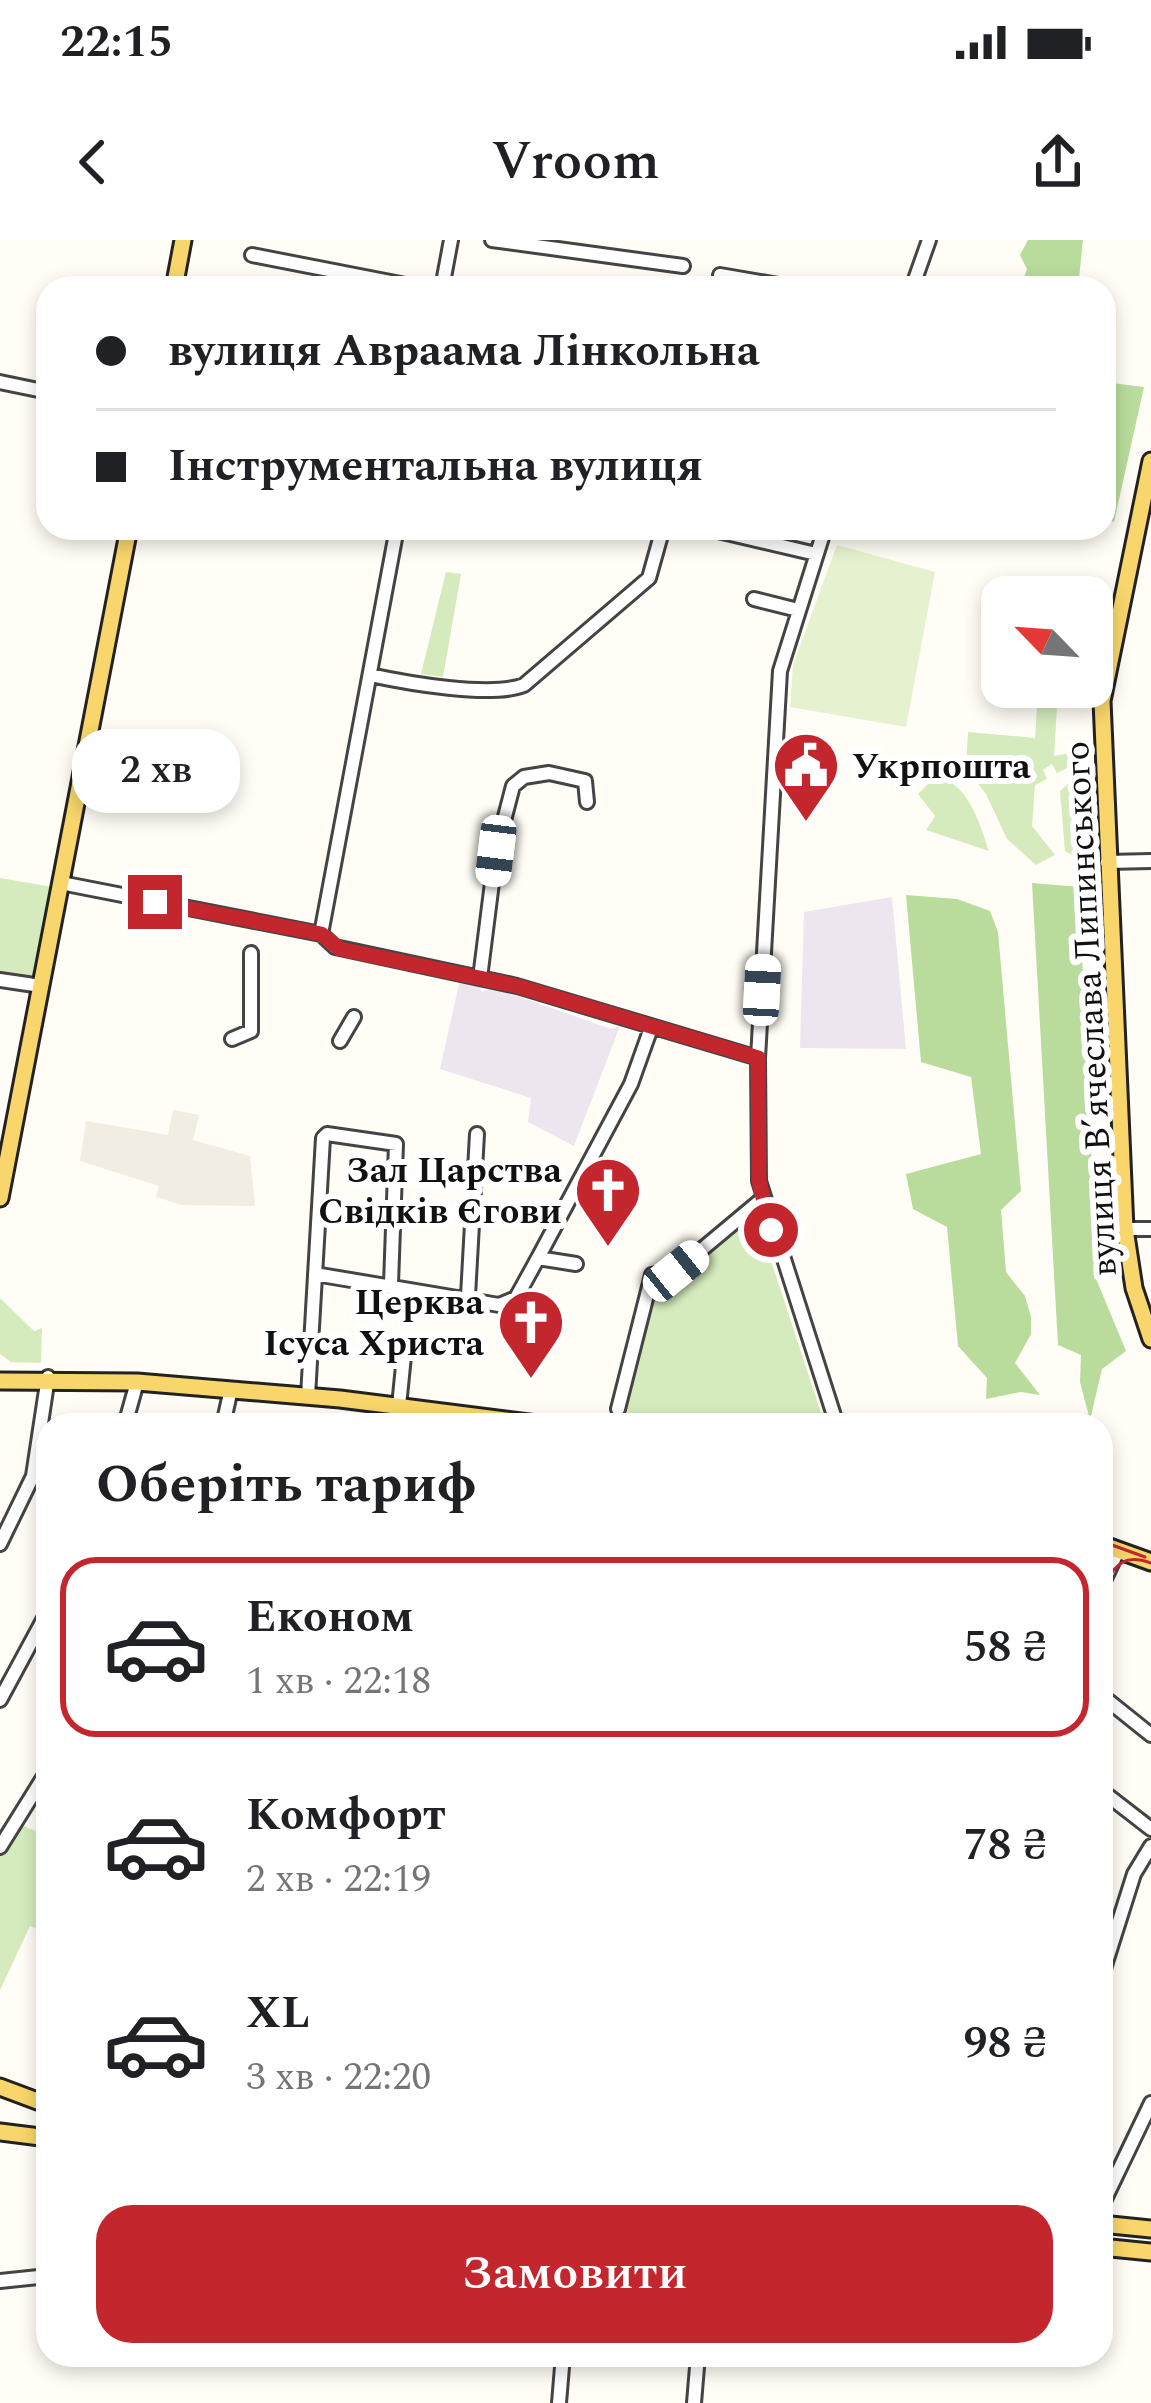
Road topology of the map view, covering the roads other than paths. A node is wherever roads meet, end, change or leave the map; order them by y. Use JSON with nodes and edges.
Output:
{"nodes":[{"id":1,"x":183,"y":240,"type":"edge"},
{"id":2,"x":451,"y":240,"type":"edge"},
{"id":3,"x":492,"y":240,"type":"edge"},
{"id":4,"x":929,"y":240,"type":"edge"},
{"id":5,"x":252,"y":255,"type":"dead end"},
{"id":6,"x":683,"y":266,"type":"dead end"},
{"id":7,"x":720,"y":275,"type":"dead end"},
{"id":8,"x":176,"y":276,"type":"edge"},
{"id":9,"x":360,"y":276,"type":"edge"},
{"id":10,"x":444,"y":276,"type":"edge"},
{"id":11,"x":726,"y":276,"type":"edge"},
{"id":12,"x":916,"y":276,"type":"edge"},
{"id":13,"x":0,"y":382,"type":"edge"},
{"id":14,"x":36,"y":390,"type":"edge"},
{"id":15,"x":1151,"y":461,"type":"edge"},
{"id":16,"x":127,"y":540,"type":"edge"},
{"id":17,"x":395,"y":540,"type":"edge"},
{"id":18,"x":660,"y":540,"type":"edge"},
{"id":19,"x":756,"y":540,"type":"edge"},
{"id":20,"x":821,"y":540,"type":"edge"},
{"id":21,"x":816,"y":554,"type":"junction"},
{"id":22,"x":754,"y":598,"type":"dead end"},
{"id":23,"x":798,"y":610,"type":"junction"},
{"id":24,"x":370,"y":675,"type":"junction"},
{"id":25,"x":587,"y":802,"type":"dead end"},
{"id":26,"x":1151,"y":861,"type":"edge"},
{"id":27,"x":1107,"y":862,"type":"junction"},
{"id":28,"x":61,"y":883,"type":"junction"},
{"id":29,"x":321,"y":934,"type":"junction"},
{"id":30,"x":251,"y":953,"type":"dead end"},
{"id":31,"x":480,"y":978,"type":"junction"},
{"id":32,"x":0,"y":980,"type":"edge"},
{"id":33,"x":41,"y":986,"type":"junction"},
{"id":34,"x":354,"y":1017,"type":"dead end"},
{"id":35,"x":651,"y":1028,"type":"junction"},
{"id":36,"x":232,"y":1039,"type":"dead end"},
{"id":37,"x":340,"y":1041,"type":"dead end"},
{"id":38,"x":758,"y":1058,"type":"junction"},
{"id":39,"x":477,"y":1134,"type":"dead end"},
{"id":40,"x":0,"y":1198,"type":"edge"},
{"id":41,"x":760,"y":1200,"type":"junction"},
{"id":42,"x":1124,"y":1229,"type":"junction"},
{"id":43,"x":1151,"y":1229,"type":"edge"},
{"id":44,"x":538,"y":1258,"type":"junction"},
{"id":45,"x":576,"y":1264,"type":"dead end"},
{"id":46,"x":315,"y":1274,"type":"junction"},
{"id":47,"x":392,"y":1284,"type":"junction"},
{"id":48,"x":468,"y":1296,"type":"junction"},
{"id":49,"x":1149,"y":1328,"type":"edge"},
{"id":50,"x":405,"y":1346,"type":"dead end"},
{"id":51,"x":5,"y":1376,"type":"edge"},
{"id":52,"x":48,"y":1377,"type":"junction"},
{"id":53,"x":137,"y":1382,"type":"junction"},
{"id":54,"x":231,"y":1389,"type":"junction"},
{"id":55,"x":308,"y":1396,"type":"junction"},
{"id":56,"x":399,"y":1406,"type":"junction"},
{"id":57,"x":618,"y":1409,"type":"dead end"},
{"id":58,"x":43,"y":1413,"type":"edge"},
{"id":59,"x":128,"y":1413,"type":"edge"},
{"id":60,"x":226,"y":1413,"type":"edge"},
{"id":61,"x":453,"y":1413,"type":"edge"},
{"id":62,"x":833,"y":1413,"type":"edge"},
{"id":63,"x":36,"y":1456,"type":"edge"},
{"id":64,"x":0,"y":1544,"type":"edge"},
{"id":65,"x":1113,"y":1549,"type":"edge"},
{"id":66,"x":1118,"y":1551,"type":"junction"},
{"id":67,"x":1113,"y":1562,"type":"edge"},
{"id":68,"x":1151,"y":1562,"type":"edge"},
{"id":69,"x":36,"y":1632,"type":"edge"},
{"id":70,"x":0,"y":1700,"type":"edge"},
{"id":71,"x":1113,"y":1705,"type":"edge"},
{"id":72,"x":1151,"y":1736,"type":"edge"},
{"id":73,"x":36,"y":1789,"type":"edge"},
{"id":74,"x":1113,"y":1799,"type":"edge"},
{"id":75,"x":1151,"y":1828,"type":"edge"},
{"id":76,"x":1151,"y":1846,"type":"edge"},
{"id":77,"x":0,"y":1847,"type":"edge"},
{"id":78,"x":1113,"y":1940,"type":"edge"},
{"id":79,"x":0,"y":2087,"type":"edge"},
{"id":80,"x":28,"y":2099,"type":"junction"},
{"id":81,"x":36,"y":2101,"type":"edge"},
{"id":82,"x":1151,"y":2103,"type":"edge"},
{"id":83,"x":0,"y":2132,"type":"edge"},
{"id":84,"x":20,"y":2134,"type":"junction"},
{"id":85,"x":36,"y":2136,"type":"edge"},
{"id":86,"x":1113,"y":2182,"type":"edge"},
{"id":87,"x":1113,"y":2225,"type":"edge"},
{"id":88,"x":1151,"y":2229,"type":"edge"},
{"id":89,"x":1113,"y":2248,"type":"edge"},
{"id":90,"x":1151,"y":2252,"type":"edge"},
{"id":91,"x":36,"y":2278,"type":"edge"},
{"id":92,"x":0,"y":2282,"type":"edge"},
{"id":93,"x":562,"y":2367,"type":"edge"},
{"id":94,"x":697,"y":2367,"type":"edge"},
{"id":95,"x":560,"y":2403,"type":"edge"},
{"id":96,"x":694,"y":2403,"type":"edge"}],
"edges":[{"from":1,"to":8,"type":"main road"},
{"from":2,"to":10,"type":"street"},
{"from":3,"to":6,"type":"street"},
{"from":4,"to":12,"type":"street"},
{"from":5,"to":9,"type":"street"},
{"from":7,"to":11,"type":"street"},
{"from":13,"to":14,"type":"street"},
{"from":15,"to":27,"type":"main road","name":"вулиця Вʼячеслава Липинського"},
{"from":16,"to":28,"type":"main road"},
{"from":17,"to":24,"type":"street"},
{"from":18,"to":24,"type":"street"},
{"from":19,"to":21,"type":"street"},
{"from":20,"to":21,"type":"street"},
{"from":21,"to":23,"type":"street"},
{"from":22,"to":23,"type":"street"},
{"from":23,"to":38,"type":"street"},
{"from":24,"to":29,"type":"street"},
{"from":25,"to":31,"type":"street"},
{"from":26,"to":27,"type":"street"},
{"from":27,"to":42,"type":"main road","name":"вулиця Вʼячеслава Липинського"},
{"from":28,"to":29,"type":"street"},
{"from":28,"to":33,"type":"main road"},
{"from":29,"to":31,"type":"street"},
{"from":30,"to":36,"type":"street"},
{"from":31,"to":35,"type":"street"},
{"from":32,"to":33,"type":"street"},
{"from":33,"to":40,"type":"main road"},
{"from":34,"to":37,"type":"street"},
{"from":35,"to":38,"type":"street"},
{"from":35,"to":44,"type":"street"},
{"from":38,"to":41,"type":"street"},
{"from":39,"to":48,"type":"street"},
{"from":41,"to":57,"type":"street"},
{"from":41,"to":62,"type":"street"},
{"from":42,"to":43,"type":"street"},
{"from":42,"to":49,"type":"main road","name":"вулиця Вʼячеслава Липинського"},
{"from":44,"to":45,"type":"street"},
{"from":44,"to":48,"type":"street"},
{"from":46,"to":47,"type":"street"},
{"from":46,"to":47,"type":"street"},
{"from":46,"to":55,"type":"street"},
{"from":47,"to":48,"type":"street"},
{"from":50,"to":56,"type":"street"},
{"from":51,"to":52,"type":"main road"},
{"from":52,"to":53,"type":"main road"},
{"from":52,"to":58,"type":"street"},
{"from":53,"to":54,"type":"main road"},
{"from":53,"to":59,"type":"street"},
{"from":54,"to":55,"type":"main road"},
{"from":54,"to":60,"type":"street"},
{"from":55,"to":56,"type":"main road"},
{"from":56,"to":61,"type":"main road"},
{"from":63,"to":64,"type":"street"},
{"from":65,"to":66,"type":"main road"},
{"from":66,"to":67,"type":"street"},
{"from":66,"to":68,"type":"main road"},
{"from":69,"to":70,"type":"street"},
{"from":71,"to":72,"type":"street"},
{"from":73,"to":77,"type":"street"},
{"from":74,"to":75,"type":"street"},
{"from":76,"to":78,"type":"street"},
{"from":79,"to":80,"type":"main road"},
{"from":80,"to":81,"type":"main road"},
{"from":80,"to":84,"type":"main road"},
{"from":82,"to":86,"type":"street"},
{"from":83,"to":84,"type":"main road"},
{"from":84,"to":85,"type":"main road"},
{"from":87,"to":88,"type":"main road"},
{"from":89,"to":90,"type":"main road"},
{"from":91,"to":92,"type":"street"},
{"from":93,"to":95,"type":"street"},
{"from":94,"to":96,"type":"street"}]}
